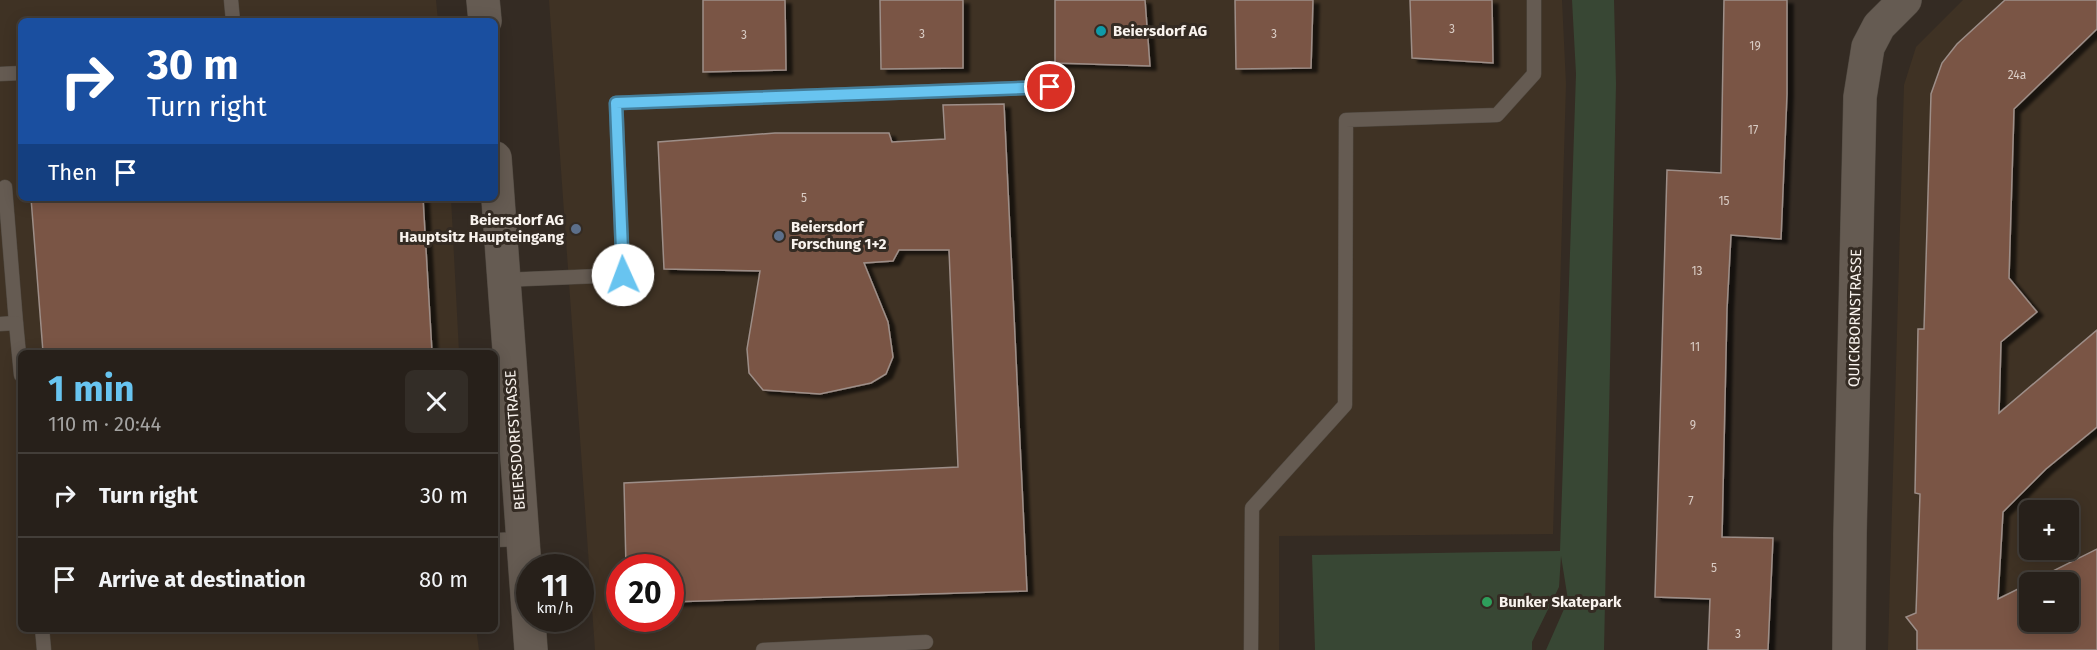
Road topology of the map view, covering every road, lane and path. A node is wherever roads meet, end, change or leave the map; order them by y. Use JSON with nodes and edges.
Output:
{"nodes":[{"id":1,"x":231,"y":0,"type":"edge"},
{"id":2,"x":483,"y":0,"type":"edge"},
{"id":3,"x":1533,"y":0,"type":"edge"},
{"id":4,"x":1905,"y":0,"type":"edge"},
{"id":5,"x":232,"y":18,"type":"edge"},
{"id":6,"x":485,"y":18,"type":"edge"},
{"id":7,"x":18,"y":73,"type":"edge"},
{"id":8,"x":0,"y":74,"type":"edge"},
{"id":9,"x":1050,"y":87,"type":"dead end"},
{"id":10,"x":5,"y":187,"type":"dead end"},
{"id":11,"x":498,"y":199,"type":"edge"},
{"id":12,"x":504,"y":280,"type":"junction"},
{"id":13,"x":16,"y":323,"type":"junction"},
{"id":14,"x":0,"y":324,"type":"edge"},
{"id":15,"x":19,"y":350,"type":"edge"},
{"id":16,"x":509,"y":540,"type":"edge"},
{"id":17,"x":42,"y":632,"type":"edge"},
{"id":18,"x":926,"y":642,"type":"dead end"},
{"id":19,"x":44,"y":650,"type":"edge"},
{"id":20,"x":531,"y":650,"type":"edge"},
{"id":21,"x":763,"y":650,"type":"edge"},
{"id":22,"x":1251,"y":650,"type":"edge"},
{"id":23,"x":1849,"y":650,"type":"edge"}],
"edges":[{"from":1,"to":5,"type":"lane"},
{"from":2,"to":6,"type":"street"},
{"from":3,"to":22,"type":"lane"},
{"from":4,"to":23,"type":"street","name":"QUICKBORNSTRASSE"},
{"from":7,"to":8,"type":"lane"},
{"from":9,"to":12,"type":"lane"},
{"from":10,"to":13,"type":"lane"},
{"from":11,"to":12,"type":"street","name":"BEIERSDORFSTRASSE"},
{"from":12,"to":16,"type":"street","name":"BEIERSDORFSTRASSE"},
{"from":13,"to":14,"type":"lane"},
{"from":13,"to":15,"type":"lane"},
{"from":16,"to":20,"type":"street","name":"BEIERSDORFSTRASSE"},
{"from":17,"to":19,"type":"lane"},
{"from":18,"to":21,"type":"lane"}]}
